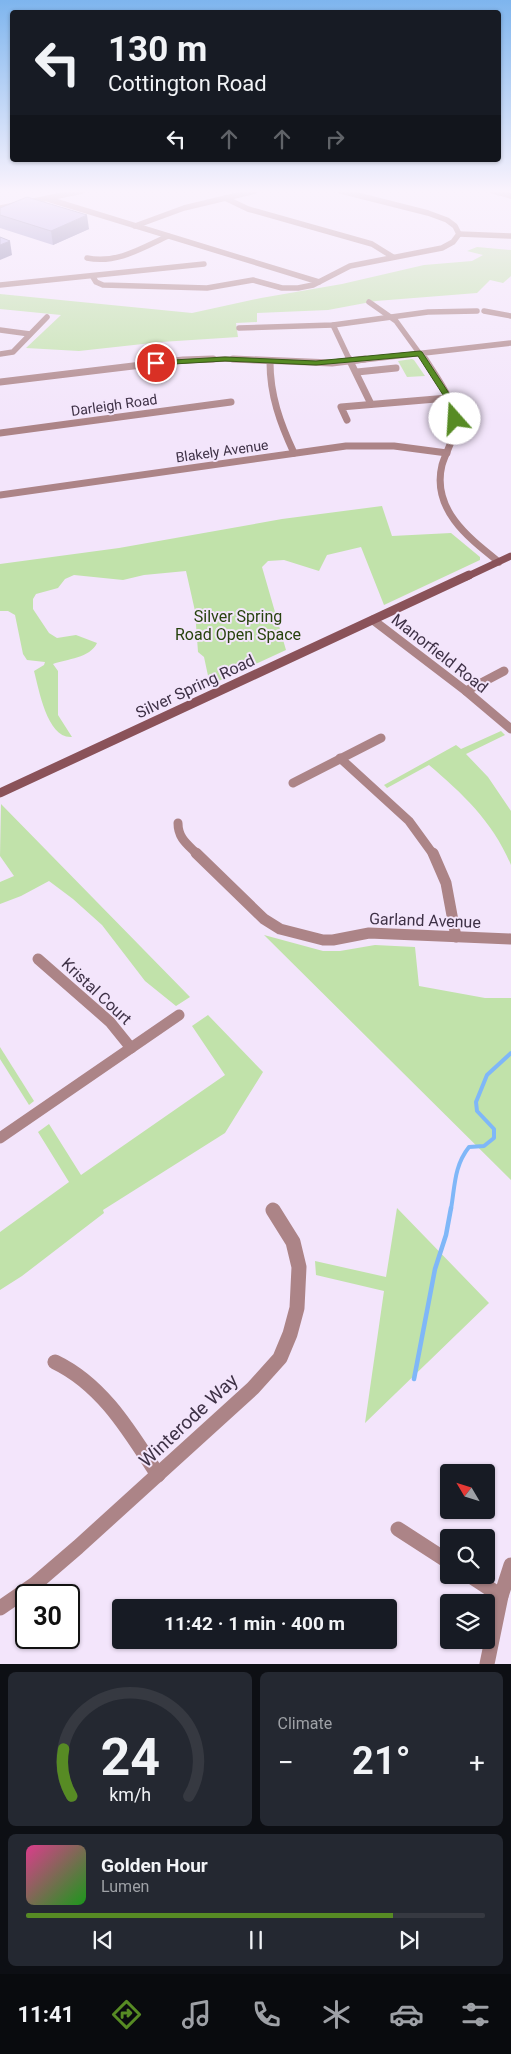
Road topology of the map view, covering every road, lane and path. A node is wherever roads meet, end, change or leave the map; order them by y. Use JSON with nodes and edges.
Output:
{"nodes":[{"id":1,"x":164,"y":269,"type":"edge"},
{"id":2,"x":276,"y":269,"type":"edge"},
{"id":3,"x":345,"y":269,"type":"edge"},
{"id":4,"x":93,"y":277,"type":"junction"},
{"id":5,"x":319,"y":282,"type":"junction"},
{"id":6,"x":0,"y":285,"type":"edge"},
{"id":7,"x":207,"y":288,"type":"junction"},
{"id":8,"x":185,"y":293,"type":"dead end"},
{"id":9,"x":369,"y":302,"type":"dead end"},
{"id":10,"x":476,"y":310,"type":"dead end"},
{"id":11,"x":484,"y":311,"type":"dead end"},
{"id":12,"x":511,"y":316,"type":"edge"},
{"id":13,"x":47,"y":317,"type":"dead end"},
{"id":14,"x":392,"y":317,"type":"junction"},
{"id":15,"x":333,"y":325,"type":"junction"},
{"id":16,"x":239,"y":328,"type":"dead end"},
{"id":17,"x":0,"y":330,"type":"edge"},
{"id":18,"x":30,"y":334,"type":"junction"},
{"id":19,"x":511,"y":343,"type":"edge"},
{"id":20,"x":420,"y":353,"type":"junction"},
{"id":21,"x":0,"y":354,"type":"edge"},
{"id":22,"x":350,"y":361,"type":"junction"},
{"id":23,"x":270,"y":362,"type":"junction"},
{"id":24,"x":396,"y":368,"type":"dead end"},
{"id":25,"x":357,"y":372,"type":"junction"},
{"id":26,"x":0,"y":382,"type":"edge"},
{"id":27,"x":448,"y":398,"type":"junction"},
{"id":28,"x":231,"y":402,"type":"dead end"},
{"id":29,"x":371,"y":404,"type":"junction"},
{"id":30,"x":347,"y":420,"type":"dead end"},
{"id":31,"x":0,"y":433,"type":"edge"},
{"id":32,"x":294,"y":453,"type":"junction"},
{"id":33,"x":447,"y":453,"type":"junction"},
{"id":34,"x":0,"y":495,"type":"edge"},
{"id":35,"x":511,"y":556,"type":"edge"},
{"id":36,"x":499,"y":562,"type":"junction"},
{"id":37,"x":373,"y":620,"type":"junction"},
{"id":38,"x":504,"y":671,"type":"dead end"},
{"id":39,"x":466,"y":691,"type":"junction"},
{"id":40,"x":511,"y":729,"type":"edge"},
{"id":41,"x":381,"y":738,"type":"dead end"},
{"id":42,"x":340,"y":758,"type":"junction"},
{"id":43,"x":293,"y":783,"type":"dead end"},
{"id":44,"x":0,"y":793,"type":"edge"},
{"id":45,"x":178,"y":823,"type":"dead end"},
{"id":46,"x":456,"y":937,"type":"junction"},
{"id":47,"x":511,"y":939,"type":"edge"},
{"id":48,"x":38,"y":959,"type":"dead end"},
{"id":49,"x":179,"y":1014,"type":"dead end"},
{"id":50,"x":131,"y":1048,"type":"junction"},
{"id":51,"x":0,"y":1138,"type":"edge"},
{"id":52,"x":273,"y":1210,"type":"dead end"},
{"id":53,"x":54,"y":1362,"type":"dead end"},
{"id":54,"x":158,"y":1475,"type":"junction"},
{"id":55,"x":398,"y":1529,"type":"dead end"},
{"id":56,"x":440,"y":1556,"type":"edge"},
{"id":57,"x":511,"y":1565,"type":"edge"},
{"id":58,"x":483,"y":1584,"type":"edge"},
{"id":59,"x":501,"y":1596,"type":"junction"},
{"id":60,"x":0,"y":1608,"type":"edge"},
{"id":61,"x":486,"y":1664,"type":"edge"}],
"edges":[{"from":1,"to":4,"type":"street"},
{"from":2,"to":5,"type":"street"},
{"from":3,"to":5,"type":"street"},
{"from":4,"to":6,"type":"street"},
{"from":4,"to":7,"type":"street"},
{"from":5,"to":7,"type":"street"},
{"from":7,"to":8,"type":"street"},
{"from":9,"to":14,"type":"street"},
{"from":10,"to":14,"type":"street"},
{"from":11,"to":12,"type":"street"},
{"from":13,"to":18,"type":"street"},
{"from":14,"to":15,"type":"street"},
{"from":14,"to":20,"type":"street"},
{"from":15,"to":16,"type":"street"},
{"from":15,"to":22,"type":"street"},
{"from":17,"to":18,"type":"street"},
{"from":18,"to":21,"type":"street"},
{"from":19,"to":20,"type":"street"},
{"from":20,"to":22,"type":"street"},
{"from":20,"to":27,"type":"street"},
{"from":22,"to":23,"type":"street"},
{"from":22,"to":25,"type":"street"},
{"from":23,"to":26,"type":"street"},
{"from":23,"to":32,"type":"street"},
{"from":24,"to":25,"type":"street"},
{"from":25,"to":29,"type":"street"},
{"from":27,"to":29,"type":"street"},
{"from":27,"to":33,"type":"street"},
{"from":28,"to":31,"type":"street","name":"Darleigh Road"},
{"from":29,"to":30,"type":"street"},
{"from":32,"to":33,"type":"street","name":"Blakely Avenue"},
{"from":32,"to":34,"type":"street","name":"Blakely Avenue"},
{"from":33,"to":36,"type":"street"},
{"from":35,"to":36,"type":"main road","name":"Silver Spring Road"},
{"from":36,"to":37,"type":"main road","name":"Silver Spring Road"},
{"from":37,"to":39,"type":"street","name":"Manorfield Road"},
{"from":37,"to":44,"type":"main road","name":"Silver Spring Road"},
{"from":38,"to":39,"type":"street"},
{"from":39,"to":40,"type":"street","name":"Manorfield Road"},
{"from":41,"to":42,"type":"street"},
{"from":42,"to":43,"type":"street"},
{"from":42,"to":46,"type":"street"},
{"from":45,"to":46,"type":"street","name":"Garland Avenue"},
{"from":46,"to":47,"type":"street","name":"Garland Avenue"},
{"from":48,"to":50,"type":"street","name":"Kristal Court"},
{"from":49,"to":50,"type":"street"},
{"from":50,"to":51,"type":"street"},
{"from":52,"to":54,"type":"street","name":"Winterode Way"},
{"from":53,"to":54,"type":"street"},
{"from":54,"to":60,"type":"street","name":"Winterode Way"},
{"from":55,"to":56,"type":"street"},
{"from":57,"to":59,"type":"street"},
{"from":58,"to":59,"type":"street"},
{"from":59,"to":61,"type":"street"}]}
